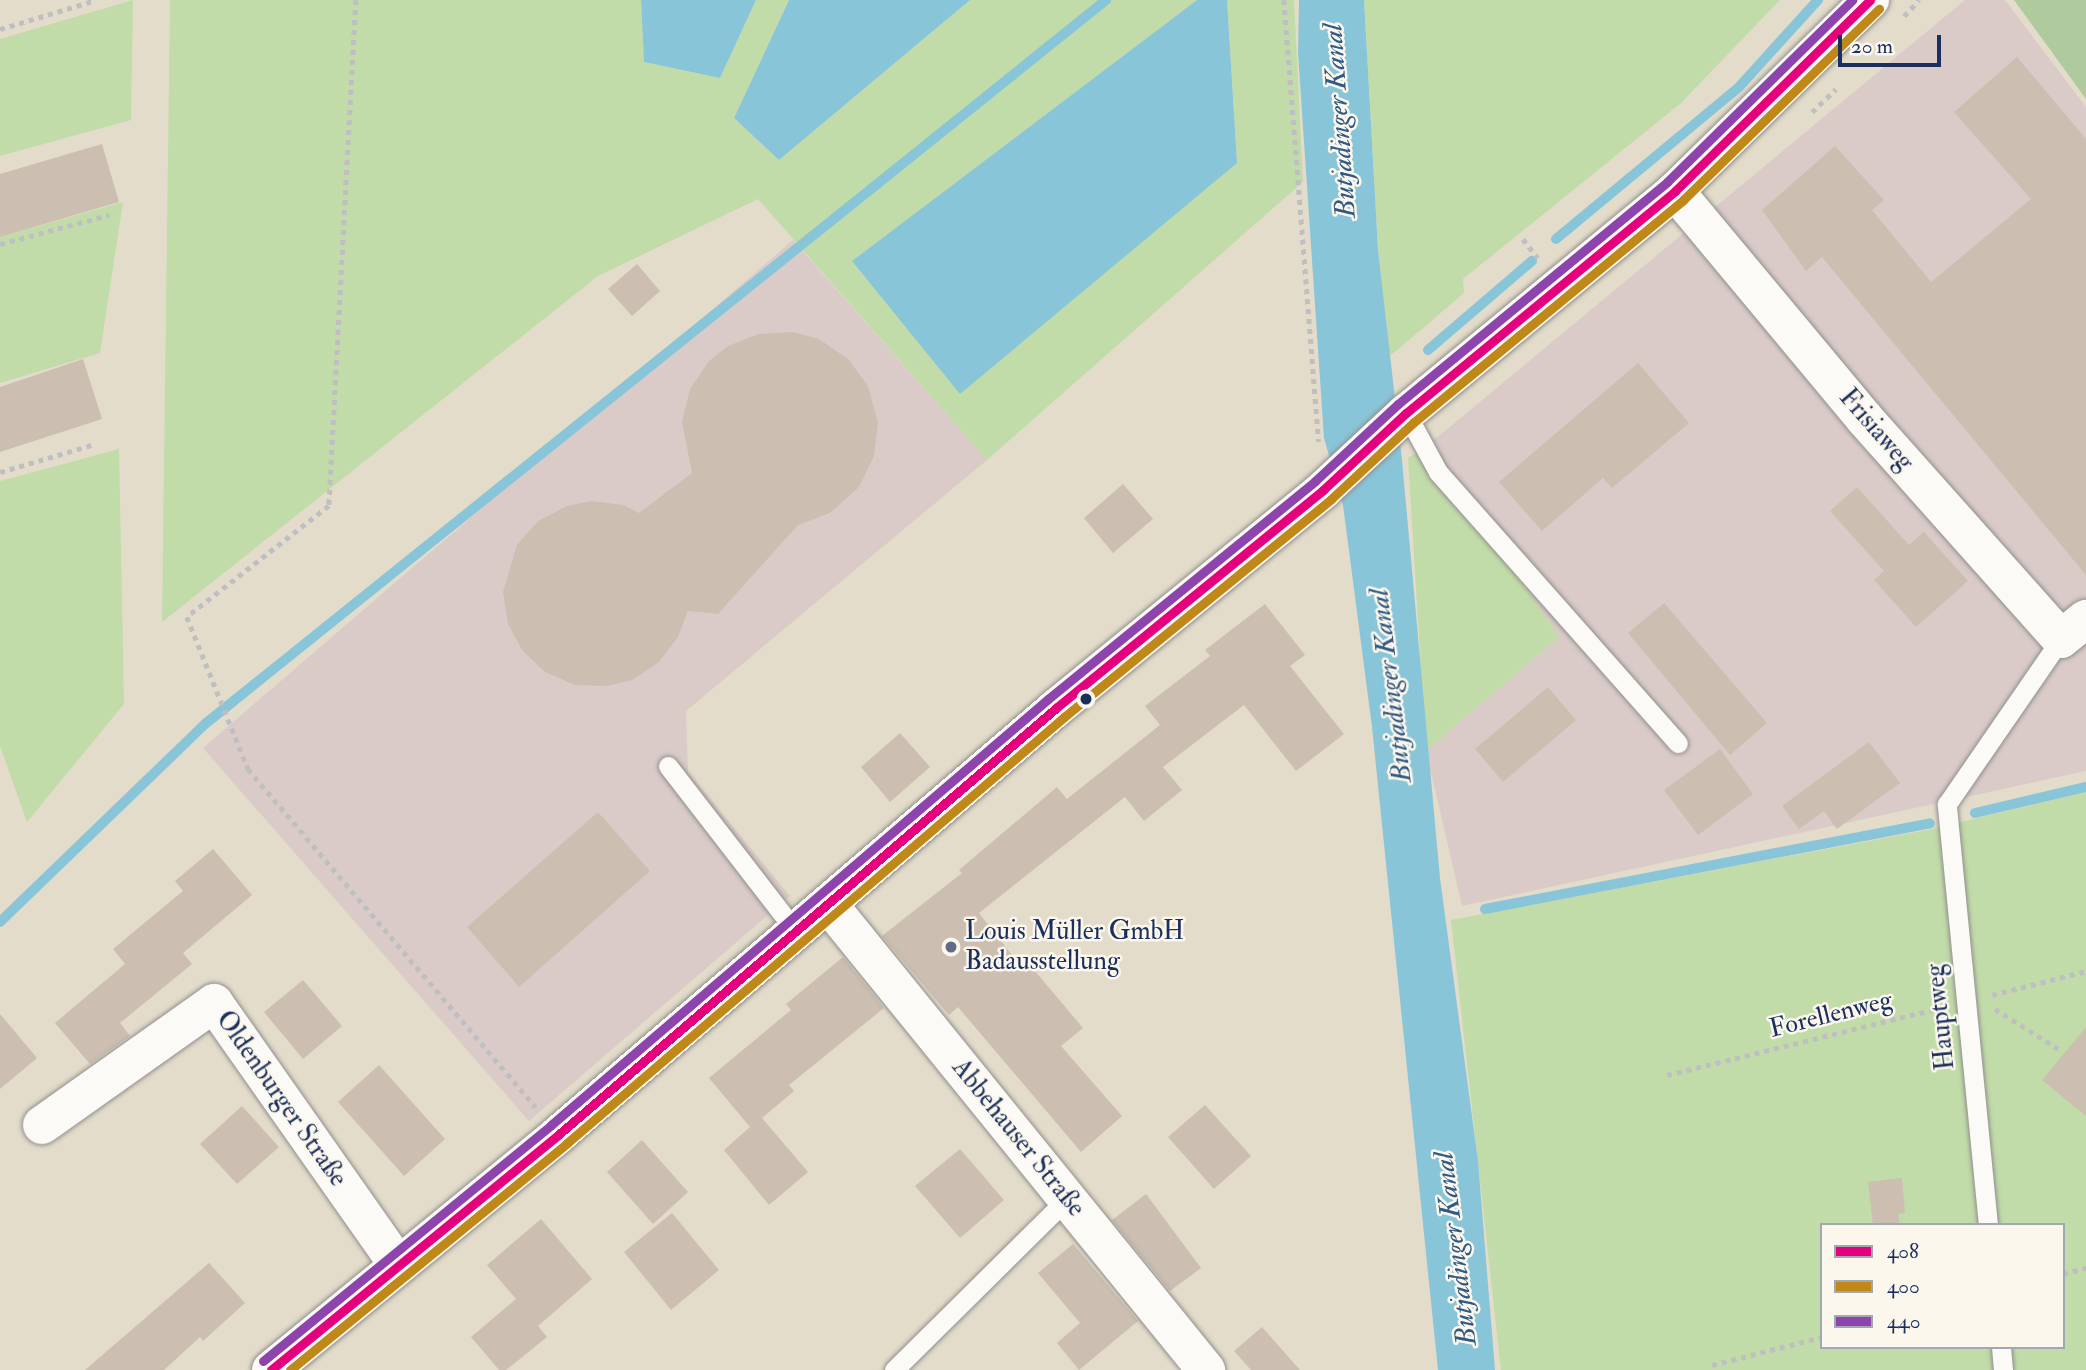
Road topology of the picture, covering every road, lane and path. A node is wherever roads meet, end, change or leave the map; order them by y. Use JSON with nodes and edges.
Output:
{"nodes":[{"id":1,"x":96,"y":0,"type":"edge"},
{"id":2,"x":356,"y":0,"type":"edge"},
{"id":3,"x":1284,"y":0,"type":"edge"},
{"id":4,"x":1870,"y":0,"type":"edge"},
{"id":5,"x":0,"y":29,"type":"edge"},
{"id":6,"x":1675,"y":191,"type":"junction"},
{"id":7,"x":109,"y":215,"type":"dead end"},
{"id":8,"x":0,"y":244,"type":"edge"},
{"id":9,"x":1406,"y":413,"type":"junction"},
{"id":10,"x":92,"y":444,"type":"dead end"},
{"id":11,"x":0,"y":472,"type":"edge"},
{"id":12,"x":1323,"y":490,"type":"junction"},
{"id":13,"x":2074,"y":629,"type":"edge"},
{"id":14,"x":1678,"y":743,"type":"dead end"},
{"id":15,"x":667,"y":766,"type":"dead end"},
{"id":16,"x":829,"y":905,"type":"junction"},
{"id":17,"x":797,"y":933,"type":"junction"},
{"id":18,"x":2086,"y":971,"type":"edge"},
{"id":19,"x":1973,"y":1000,"type":"junction"},
{"id":20,"x":2060,"y":1050,"type":"dead end"},
{"id":21,"x":1667,"y":1075,"type":"dead end"},
{"id":22,"x":42,"y":1125,"type":"dead end"},
{"id":23,"x":559,"y":1134,"type":"junction"},
{"id":24,"x":1067,"y":1199,"type":"junction"},
{"id":25,"x":1988,"y":1223,"type":"edge"},
{"id":26,"x":397,"y":1263,"type":"junction"},
{"id":27,"x":2086,"y":1268,"type":"edge"},
{"id":28,"x":2065,"y":1273,"type":"edge"},
{"id":29,"x":1820,"y":1338,"type":"edge"},
{"id":30,"x":2001,"y":1349,"type":"edge"},
{"id":31,"x":1712,"y":1365,"type":"dead end"},
{"id":32,"x":271,"y":1370,"type":"edge"},
{"id":33,"x":894,"y":1370,"type":"edge"},
{"id":34,"x":1206,"y":1370,"type":"edge"},
{"id":35,"x":2003,"y":1370,"type":"edge"}],
"edges":[{"from":1,"to":5,"type":"path"},
{"from":2,"to":23,"type":"path"},
{"from":3,"to":12,"type":"path"},
{"from":4,"to":6,"type":"street"},
{"from":6,"to":9,"type":"street"},
{"from":6,"to":13,"type":"street","name":"Frisiaweg"},
{"from":7,"to":8,"type":"path"},
{"from":9,"to":12,"type":"street"},
{"from":9,"to":14,"type":"lane"},
{"from":10,"to":11,"type":"path"},
{"from":12,"to":16,"type":"street"},
{"from":13,"to":19,"type":"lane","name":"Hauptweg"},
{"from":15,"to":17,"type":"lane"},
{"from":16,"to":17,"type":"street"},
{"from":16,"to":24,"type":"street","name":"Abbehauser Straße"},
{"from":17,"to":23,"type":"street"},
{"from":18,"to":19,"type":"path","name":"Forellenweg"},
{"from":19,"to":20,"type":"path"},
{"from":19,"to":21,"type":"path","name":"Forellenweg"},
{"from":19,"to":25,"type":"lane","name":"Hauptweg"},
{"from":22,"to":26,"type":"street","name":"Oldenburger Straße"},
{"from":23,"to":26,"type":"street"},
{"from":24,"to":33,"type":"lane"},
{"from":24,"to":34,"type":"street","name":"Abbehauser Straße"},
{"from":26,"to":32,"type":"street"},
{"from":27,"to":28,"type":"path"},
{"from":29,"to":31,"type":"path"},
{"from":30,"to":35,"type":"lane"}]}
